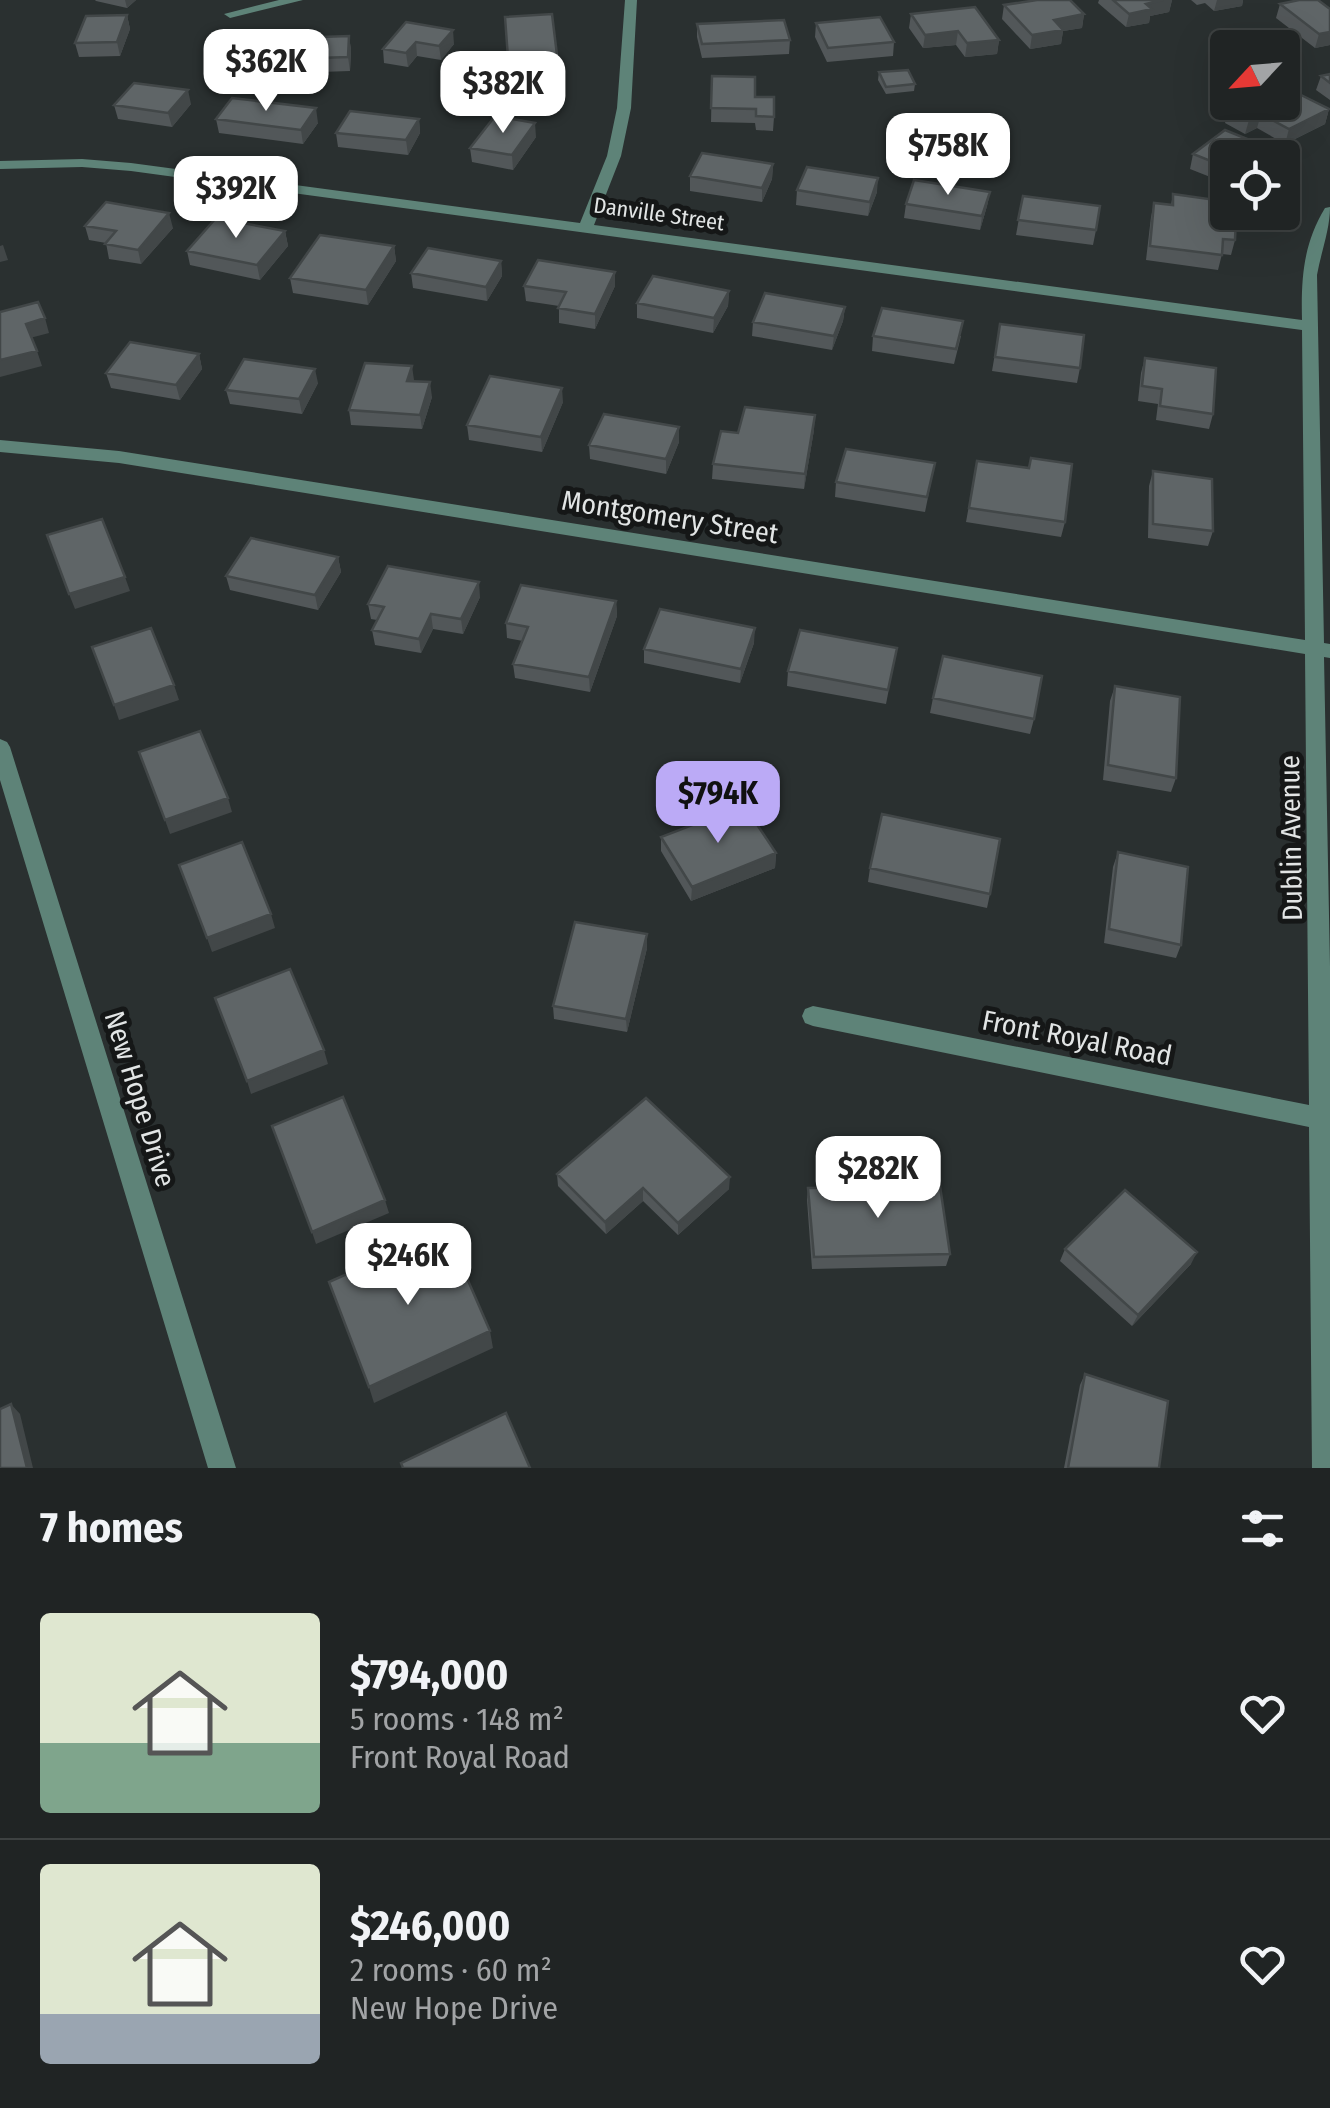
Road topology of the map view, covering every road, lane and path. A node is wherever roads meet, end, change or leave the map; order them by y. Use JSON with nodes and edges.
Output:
{"nodes":[{"id":1,"x":296,"y":0,"type":"edge"},
{"id":2,"x":630,"y":0,"type":"edge"},
{"id":3,"x":230,"y":14,"type":"dead end"},
{"id":4,"x":0,"y":165,"type":"edge"},
{"id":5,"x":1330,"y":212,"type":"edge"},
{"id":6,"x":586,"y":227,"type":"junction"},
{"id":7,"x":1310,"y":326,"type":"junction"},
{"id":8,"x":0,"y":446,"type":"edge"},
{"id":9,"x":1323,"y":650,"type":"edge"},
{"id":10,"x":0,"y":747,"type":"edge"},
{"id":11,"x":813,"y":1016,"type":"dead end"},
{"id":12,"x":1327,"y":1119,"type":"edge"},
{"id":13,"x":222,"y":1468,"type":"edge"},
{"id":14,"x":1326,"y":1468,"type":"edge"}],
"edges":[{"from":1,"to":3,"type":"street"},
{"from":2,"to":6,"type":"street"},
{"from":4,"to":6,"type":"street","name":"Danville Street"},
{"from":5,"to":7,"type":"street","name":"Dublin Avenue"},
{"from":6,"to":7,"type":"street","name":"Danville Street"},
{"from":7,"to":9,"type":"street","name":"Dublin Avenue"},
{"from":8,"to":9,"type":"street","name":"Montgomery Street"},
{"from":9,"to":12,"type":"street","name":"Dublin Avenue"},
{"from":10,"to":13,"type":"street","name":"New Hope Drive"},
{"from":11,"to":12,"type":"street","name":"Front Royal Road"},
{"from":12,"to":14,"type":"street","name":"Dublin Avenue"}]}
